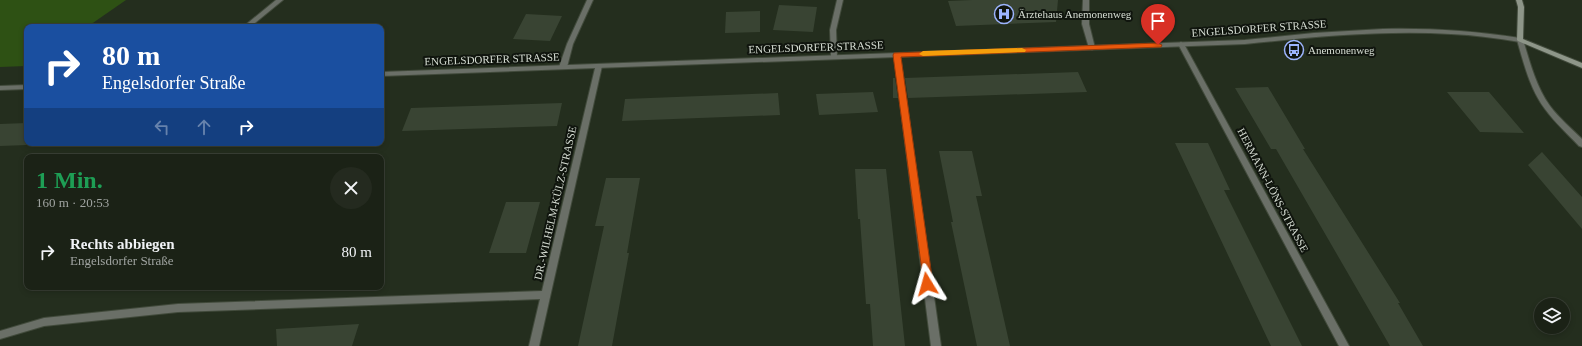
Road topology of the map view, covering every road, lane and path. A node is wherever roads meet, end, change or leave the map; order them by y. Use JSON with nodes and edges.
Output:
{"nodes":[{"id":1,"x":280,"y":0,"type":"edge"},
{"id":2,"x":590,"y":0,"type":"edge"},
{"id":3,"x":840,"y":0,"type":"edge"},
{"id":4,"x":1086,"y":0,"type":"edge"},
{"id":5,"x":1519,"y":0,"type":"edge"},
{"id":6,"x":250,"y":24,"type":"edge"},
{"id":7,"x":1520,"y":40,"type":"junction"},
{"id":8,"x":1181,"y":44,"type":"junction"},
{"id":9,"x":1092,"y":48,"type":"junction"},
{"id":10,"x":897,"y":55,"type":"junction"},
{"id":11,"x":834,"y":57,"type":"junction"},
{"id":12,"x":598,"y":66,"type":"junction"},
{"id":13,"x":1582,"y":66,"type":"edge"},
{"id":14,"x":563,"y":67,"type":"junction"},
{"id":15,"x":384,"y":74,"type":"edge"},
{"id":16,"x":24,"y":87,"type":"edge"},
{"id":17,"x":0,"y":88,"type":"edge"},
{"id":18,"x":1582,"y":144,"type":"edge"},
{"id":19,"x":545,"y":295,"type":"junction"},
{"id":20,"x":0,"y":335,"type":"edge"},
{"id":21,"x":534,"y":346,"type":"edge"},
{"id":22,"x":936,"y":346,"type":"edge"},
{"id":23,"x":1344,"y":346,"type":"edge"}],
"edges":[{"from":1,"to":6,"type":"street"},
{"from":2,"to":14,"type":"street"},
{"from":3,"to":11,"type":"street"},
{"from":4,"to":9,"type":"street"},
{"from":5,"to":7,"type":"main road"},
{"from":7,"to":8,"type":"street","name":"ENGELSDORFER STRASSE"},
{"from":7,"to":13,"type":"main road","name":"ENGELSDORFER STRASSE"},
{"from":7,"to":18,"type":"street"},
{"from":8,"to":9,"type":"street","name":"ENGELSDORFER STRASSE"},
{"from":8,"to":23,"type":"street","name":"HERMANN-LÖNS-STRASSE"},
{"from":9,"to":10,"type":"street","name":"ENGELSDORFER STRASSE"},
{"from":10,"to":11,"type":"street","name":"ENGELSDORFER STRASSE"},
{"from":10,"to":22,"type":"street"},
{"from":11,"to":12,"type":"street","name":"ENGELSDORFER STRASSE"},
{"from":12,"to":14,"type":"street","name":"ENGELSDORFER STRASSE"},
{"from":12,"to":19,"type":"street","name":"DR.-WILHELM-KÜLZ-STRASSE"},
{"from":14,"to":15,"type":"street","name":"ENGELSDORFER STRASSE"},
{"from":16,"to":17,"type":"street"},
{"from":19,"to":20,"type":"street"},
{"from":19,"to":21,"type":"street","name":"DR.-WILHELM-KÜLZ-STRASSE"}]}
